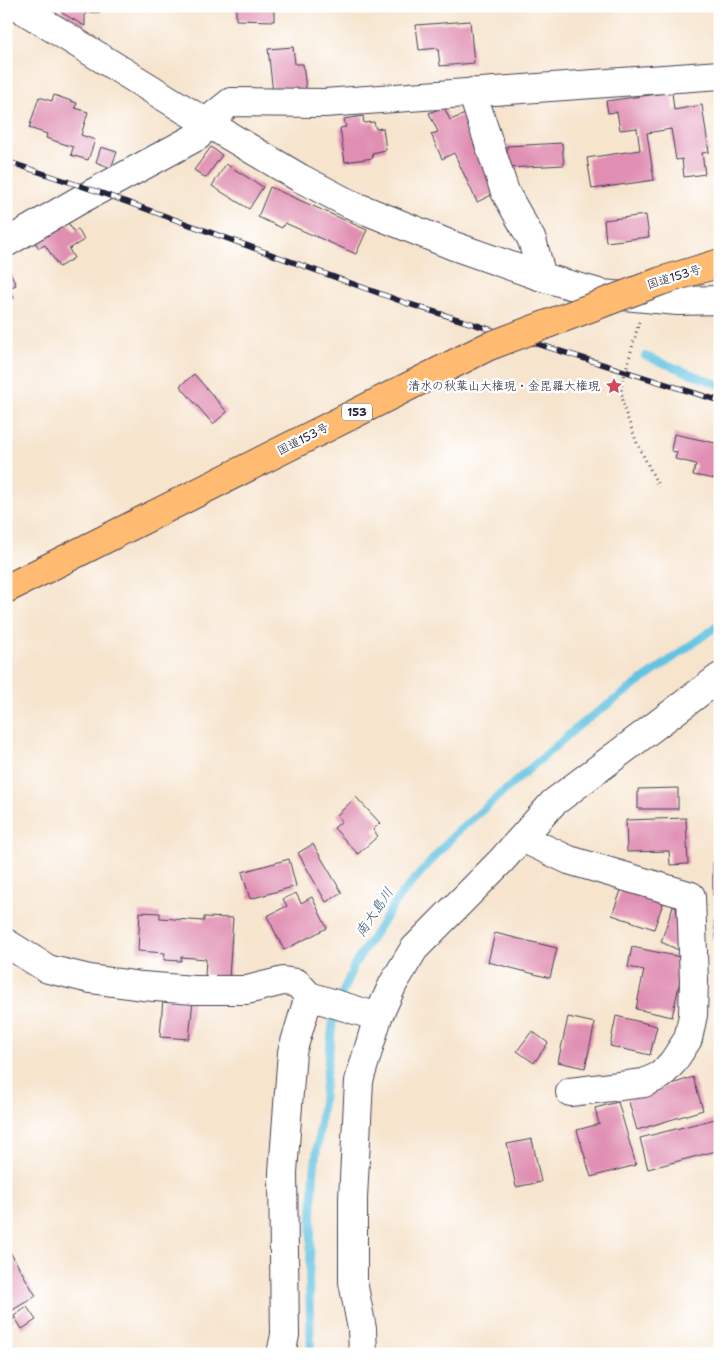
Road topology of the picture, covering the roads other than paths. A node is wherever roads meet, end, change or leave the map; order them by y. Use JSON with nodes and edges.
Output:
{"nodes":[{"id":1,"x":17,"y":6,"type":"edge"},
{"id":2,"x":720,"y":75,"type":"edge"},
{"id":3,"x":472,"y":92,"type":"junction"},
{"id":4,"x":206,"y":122,"type":"junction"},
{"id":5,"x":6,"y":243,"type":"edge"},
{"id":6,"x":720,"y":263,"type":"edge"},
{"id":7,"x":542,"y":277,"type":"junction"},
{"id":8,"x":720,"y":300,"type":"edge"},
{"id":9,"x":6,"y":589,"type":"edge"},
{"id":10,"x":720,"y":677,"type":"edge"},
{"id":11,"x":522,"y":838,"type":"junction"},
{"id":12,"x":6,"y":943,"type":"edge"},
{"id":13,"x":318,"y":999,"type":"junction"},
{"id":14,"x":371,"y":1016,"type":"junction"},
{"id":15,"x":570,"y":1092,"type":"dead end"},
{"id":16,"x":281,"y":1354,"type":"edge"},
{"id":17,"x":363,"y":1354,"type":"edge"}],
"edges":[{"from":1,"to":4,"type":"street"},
{"from":2,"to":3,"type":"street"},
{"from":3,"to":4,"type":"street"},
{"from":3,"to":7,"type":"street"},
{"from":4,"to":5,"type":"street"},
{"from":4,"to":7,"type":"street"},
{"from":6,"to":9,"type":"highway","name":"国道153号","number":"153","bridge":true},
{"from":7,"to":8,"type":"street"},
{"from":10,"to":11,"type":"street"},
{"from":11,"to":14,"type":"street"},
{"from":11,"to":15,"type":"street"},
{"from":12,"to":13,"type":"street"},
{"from":13,"to":14,"type":"street"},
{"from":13,"to":16,"type":"street"},
{"from":14,"to":17,"type":"street"}]}
